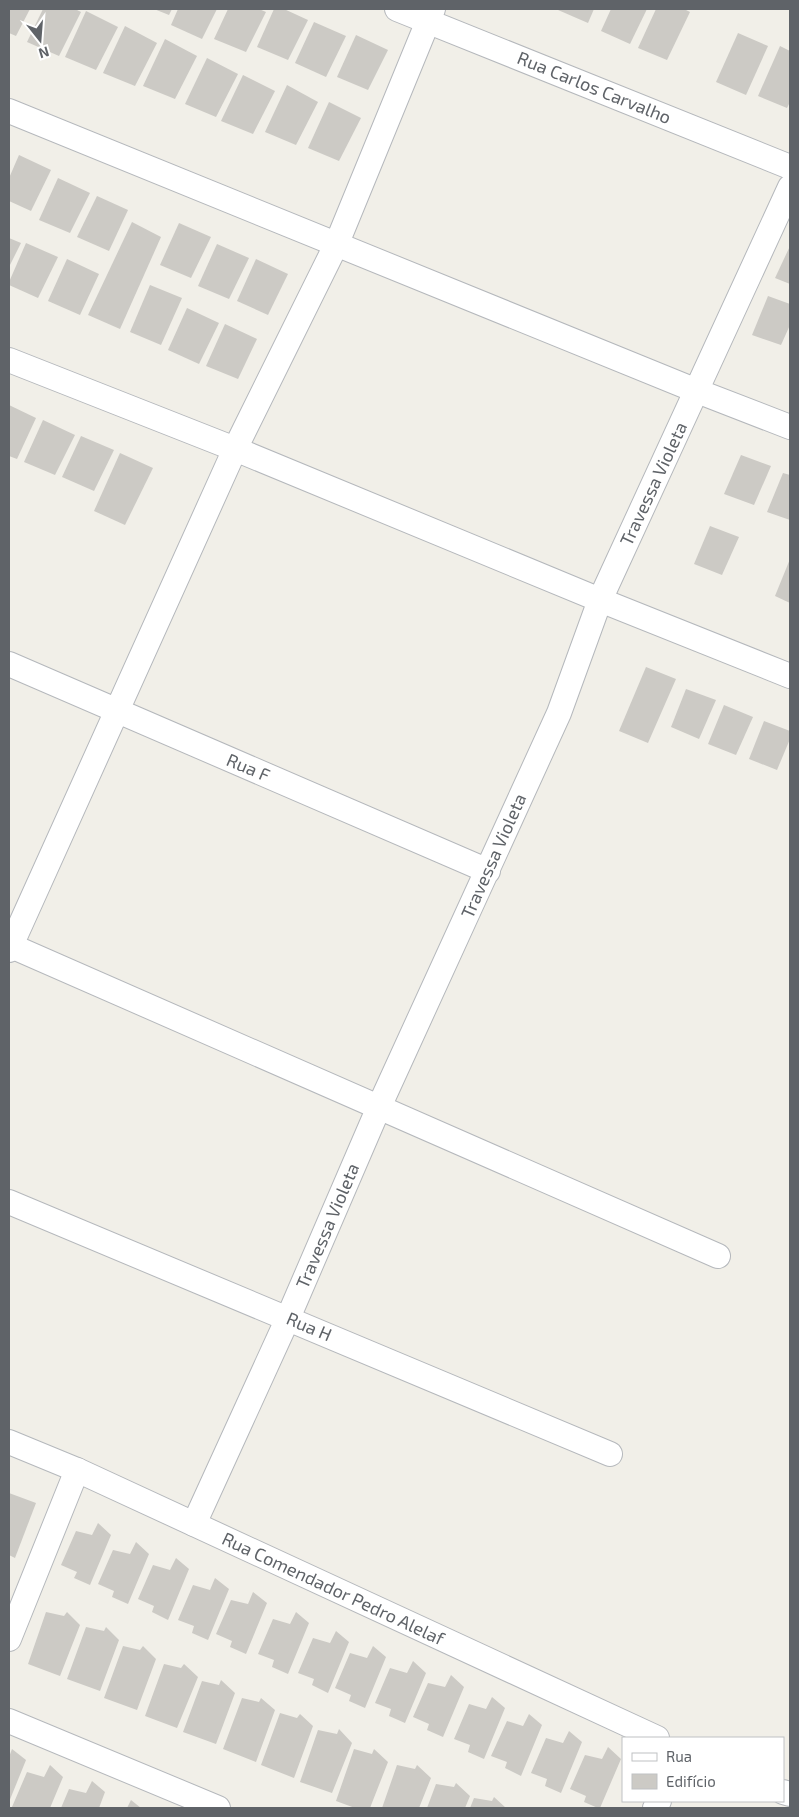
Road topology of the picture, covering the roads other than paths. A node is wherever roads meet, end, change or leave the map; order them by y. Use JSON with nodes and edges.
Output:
{"nodes":[{"id":1,"x":397,"y":9,"type":"edge"},
{"id":2,"x":430,"y":15,"type":"edge"},
{"id":3,"x":9,"y":110,"type":"edge"},
{"id":4,"x":790,"y":166,"type":"edge"},
{"id":5,"x":790,"y":187,"type":"edge"},
{"id":6,"x":337,"y":243,"type":"junction"},
{"id":7,"x":9,"y":360,"type":"edge"},
{"id":8,"x":697,"y":391,"type":"junction"},
{"id":9,"x":790,"y":427,"type":"edge"},
{"id":10,"x":235,"y":449,"type":"junction"},
{"id":11,"x":600,"y":600,"type":"junction"},
{"id":12,"x":9,"y":664,"type":"edge"},
{"id":13,"x":790,"y":676,"type":"edge"},
{"id":14,"x":116,"y":712,"type":"junction"},
{"id":15,"x":488,"y":871,"type":"junction"},
{"id":16,"x":9,"y":947,"type":"edge"},
{"id":17,"x":379,"y":1107,"type":"junction"},
{"id":18,"x":9,"y":1202,"type":"edge"},
{"id":19,"x":718,"y":1256,"type":"dead end"},
{"id":20,"x":288,"y":1318,"type":"junction"},
{"id":21,"x":9,"y":1442,"type":"edge"},
{"id":22,"x":610,"y":1454,"type":"dead end"},
{"id":23,"x":77,"y":1470,"type":"junction"},
{"id":24,"x":194,"y":1524,"type":"junction"},
{"id":25,"x":9,"y":1639,"type":"edge"},
{"id":26,"x":9,"y":1721,"type":"edge"},
{"id":27,"x":654,"y":1737,"type":"edge"},
{"id":28,"x":218,"y":1808,"type":"edge"}],
"edges":[{"from":1,"to":2,"type":"street","name":"Rua Carlos Carvalho"},
{"from":2,"to":4,"type":"street","name":"Rua Carlos Carvalho"},
{"from":2,"to":6,"type":"street"},
{"from":3,"to":6,"type":"street"},
{"from":5,"to":8,"type":"street","name":"Travessa Violeta"},
{"from":6,"to":8,"type":"street"},
{"from":6,"to":10,"type":"street"},
{"from":7,"to":10,"type":"street"},
{"from":8,"to":9,"type":"street"},
{"from":8,"to":11,"type":"street","name":"Travessa Violeta"},
{"from":10,"to":11,"type":"street"},
{"from":10,"to":14,"type":"street"},
{"from":11,"to":13,"type":"street"},
{"from":11,"to":15,"type":"street","name":"Travessa Violeta"},
{"from":12,"to":14,"type":"street","name":"Rua F"},
{"from":14,"to":15,"type":"street","name":"Rua F"},
{"from":14,"to":16,"type":"street"},
{"from":15,"to":17,"type":"street","name":"Travessa Violeta"},
{"from":16,"to":17,"type":"street"},
{"from":17,"to":19,"type":"street"},
{"from":17,"to":20,"type":"street","name":"Travessa Violeta"},
{"from":18,"to":20,"type":"street","name":"Rua H"},
{"from":20,"to":22,"type":"street","name":"Rua H"},
{"from":20,"to":24,"type":"street","name":"Travessa Violeta"},
{"from":21,"to":23,"type":"street","name":"Rua Comendador Pedro Alelaf"},
{"from":23,"to":24,"type":"street","name":"Rua Comendador Pedro Alelaf"},
{"from":23,"to":25,"type":"street"},
{"from":24,"to":27,"type":"street","name":"Rua Comendador Pedro Alelaf"},
{"from":26,"to":28,"type":"street"}]}
